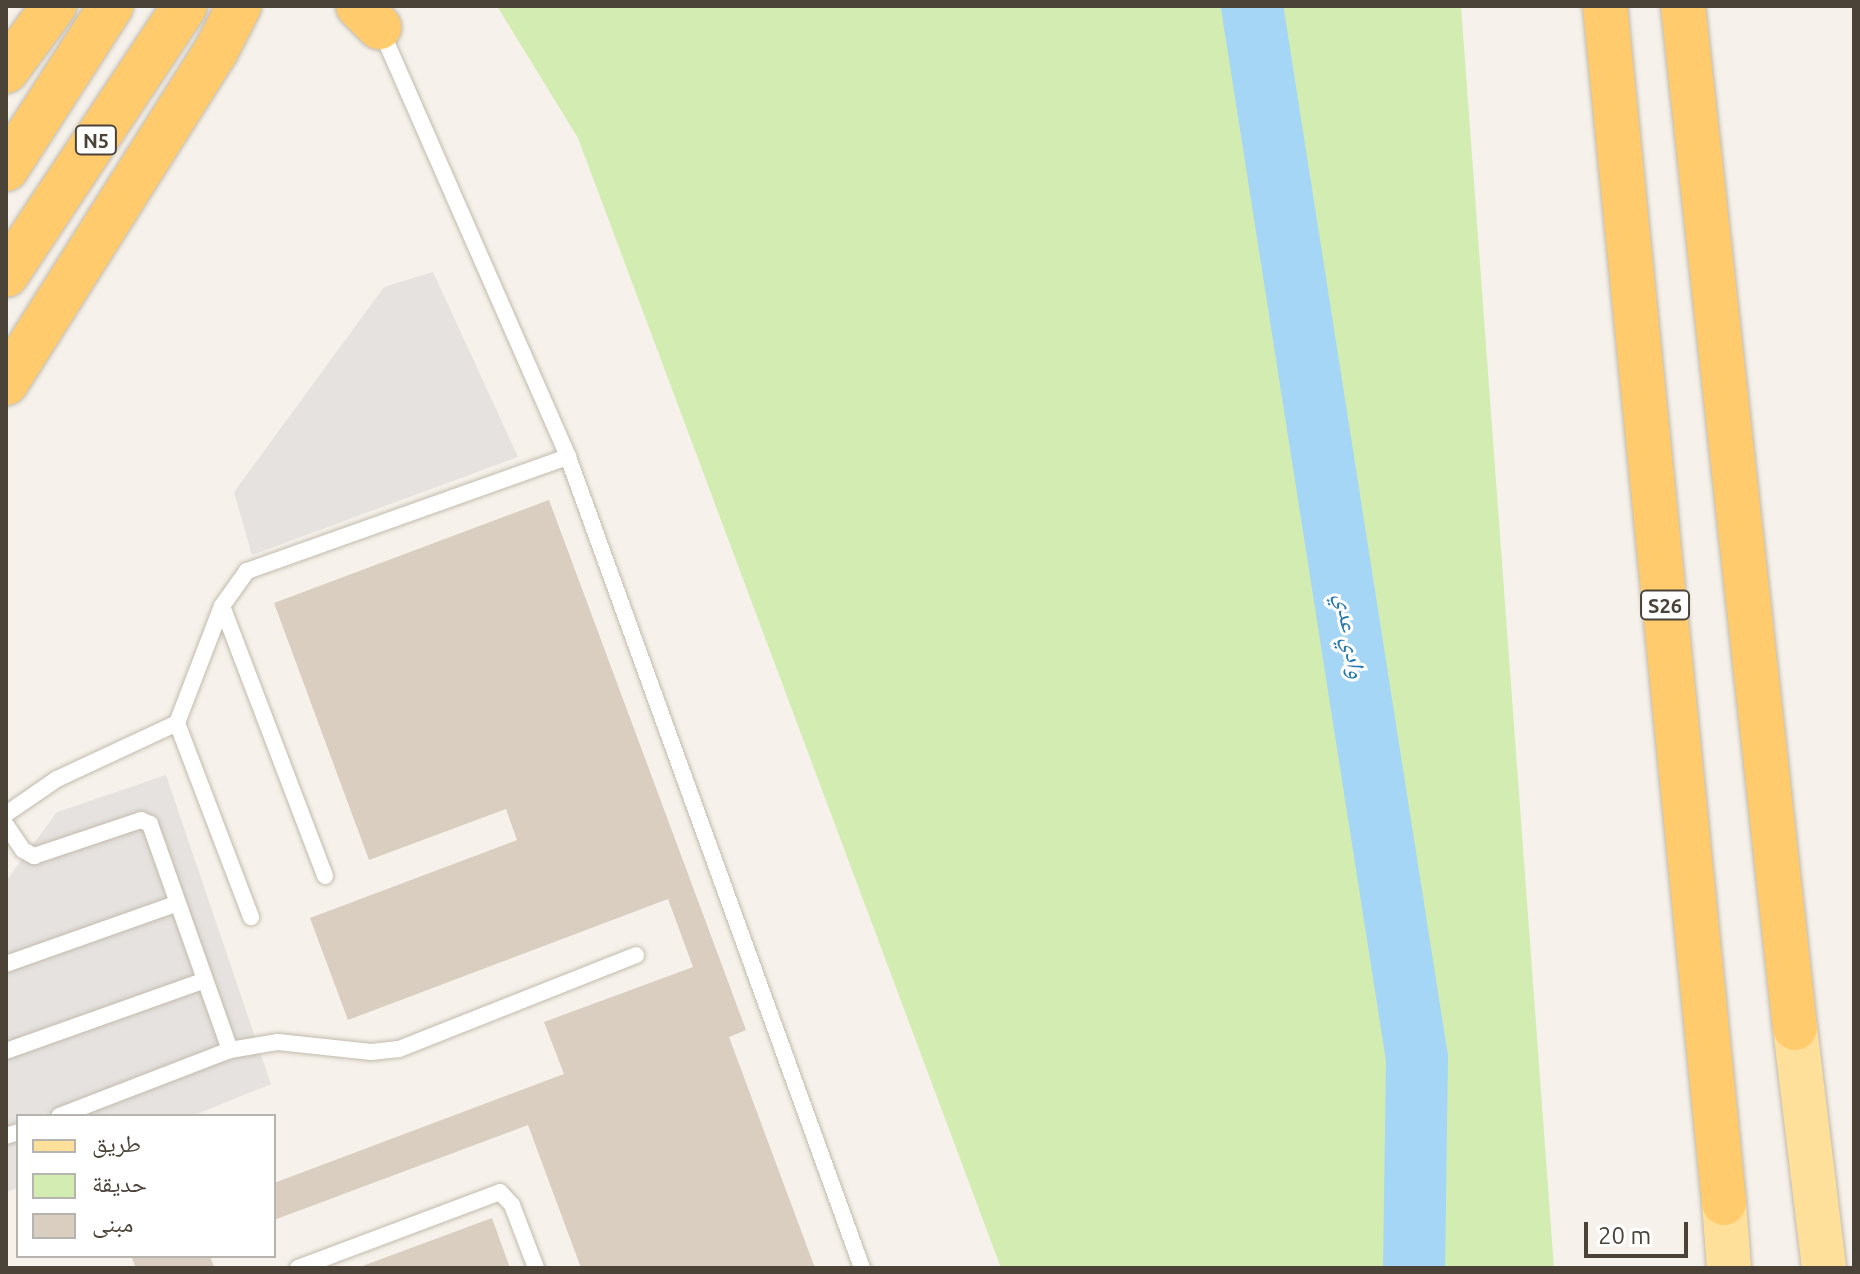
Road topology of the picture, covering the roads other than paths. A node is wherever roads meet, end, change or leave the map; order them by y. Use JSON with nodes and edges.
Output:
{"nodes":[{"id":1,"x":54,"y":6,"type":"edge"},
{"id":2,"x":111,"y":6,"type":"edge"},
{"id":3,"x":185,"y":6,"type":"edge"},
{"id":4,"x":258,"y":6,"type":"edge"},
{"id":5,"x":1605,"y":6,"type":"edge"},
{"id":6,"x":1683,"y":6,"type":"edge"},
{"id":7,"x":369,"y":13,"type":"edge"},
{"id":8,"x":230,"y":23,"type":"edge"},
{"id":9,"x":6,"y":71,"type":"edge"},
{"id":10,"x":6,"y":169,"type":"edge"},
{"id":11,"x":6,"y":275,"type":"edge"},
{"id":12,"x":6,"y":383,"type":"edge"},
{"id":13,"x":568,"y":457,"type":"junction"},
{"id":14,"x":222,"y":606,"type":"junction"},
{"id":15,"x":177,"y":723,"type":"junction"},
{"id":16,"x":6,"y":814,"type":"edge"},
{"id":17,"x":6,"y":825,"type":"edge"},
{"id":18,"x":325,"y":876,"type":"dead end"},
{"id":19,"x":178,"y":903,"type":"junction"},
{"id":20,"x":251,"y":917,"type":"dead end"},
{"id":21,"x":636,"y":955,"type":"dead end"},
{"id":22,"x":6,"y":964,"type":"edge"},
{"id":23,"x":205,"y":980,"type":"junction"},
{"id":24,"x":1795,"y":1028,"type":"junction"},
{"id":25,"x":230,"y":1050,"type":"junction"},
{"id":26,"x":6,"y":1051,"type":"edge"},
{"id":27,"x":64,"y":1114,"type":"edge"},
{"id":28,"x":1724,"y":1203,"type":"joint"},
{"id":29,"x":298,"y":1268,"type":"edge"},
{"id":30,"x":536,"y":1268,"type":"edge"},
{"id":31,"x":862,"y":1268,"type":"edge"},
{"id":32,"x":1727,"y":1268,"type":"edge"},
{"id":33,"x":1807,"y":1268,"type":"edge"},
{"id":34,"x":1824,"y":1268,"type":"edge"}],
"edges":[{"from":1,"to":9,"type":"highway"},
{"from":2,"to":10,"type":"highway","number":"N5"},
{"from":3,"to":11,"type":"highway","number":"N5"},
{"from":4,"to":8,"type":"highway"},
{"from":5,"to":28,"type":"highway","number":"S26"},
{"from":6,"to":24,"type":"highway"},
{"from":7,"to":13,"type":"lane"},
{"from":8,"to":12,"type":"highway"},
{"from":13,"to":14,"type":"lane"},
{"from":13,"to":31,"type":"lane"},
{"from":14,"to":15,"type":"lane"},
{"from":14,"to":18,"type":"lane"},
{"from":15,"to":16,"type":"lane"},
{"from":15,"to":20,"type":"lane"},
{"from":17,"to":19,"type":"lane"},
{"from":19,"to":22,"type":"lane"},
{"from":19,"to":23,"type":"lane"},
{"from":21,"to":25,"type":"lane"},
{"from":23,"to":25,"type":"lane"},
{"from":23,"to":26,"type":"lane"},
{"from":24,"to":33,"type":"main road"},
{"from":24,"to":34,"type":"main road"},
{"from":25,"to":27,"type":"lane"},
{"from":28,"to":32,"type":"main road","number":"S26"},
{"from":29,"to":30,"type":"lane"}]}
